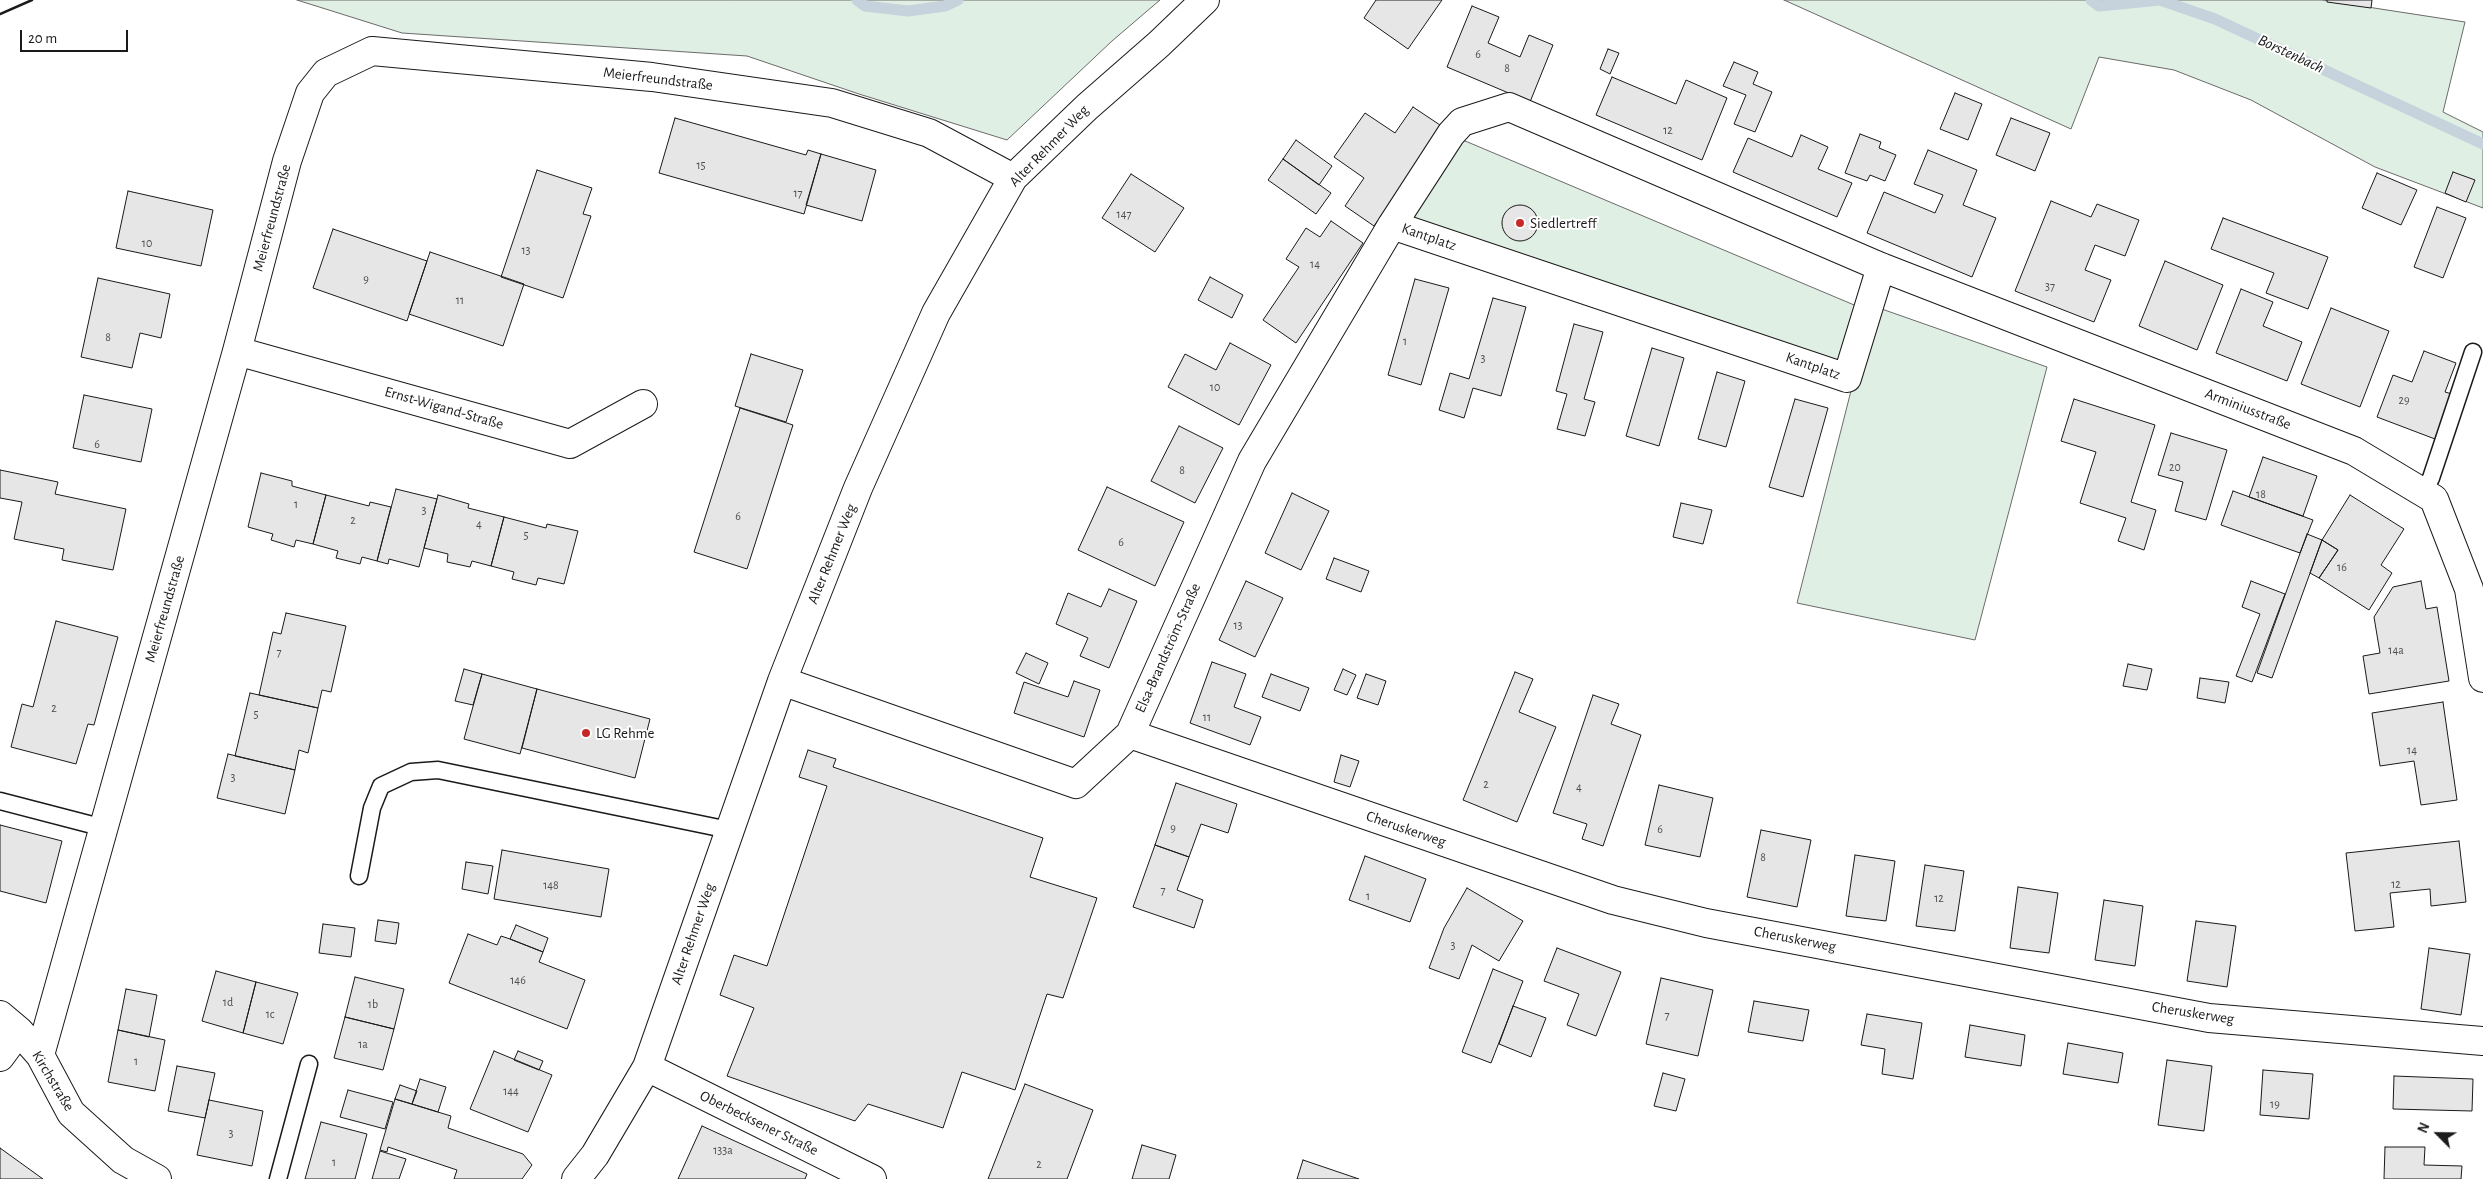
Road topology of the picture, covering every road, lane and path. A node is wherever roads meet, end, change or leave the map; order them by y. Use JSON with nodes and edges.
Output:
{"nodes":[{"id":1,"x":1205,"y":0,"type":"edge"},
{"id":2,"x":1013,"y":178,"type":"junction"},
{"id":3,"x":1392,"y":225,"type":"junction"},
{"id":4,"x":1881,"y":267,"type":"junction"},
{"id":5,"x":237,"y":351,"type":"junction"},
{"id":6,"x":2473,"y":352,"type":"dead end"},
{"id":7,"x":644,"y":404,"type":"dead end"},
{"id":8,"x":2423,"y":493,"type":"junction"},
{"id":9,"x":2483,"y":678,"type":"edge"},
{"id":10,"x":782,"y":681,"type":"junction"},
{"id":11,"x":1130,"y":734,"type":"junction"},
{"id":12,"x":0,"y":801,"type":"edge"},
{"id":13,"x":104,"y":828,"type":"junction"},
{"id":14,"x":729,"y":830,"type":"junction"},
{"id":15,"x":359,"y":876,"type":"dead end"},
{"id":16,"x":9,"y":1023,"type":"edge"},
{"id":17,"x":2483,"y":1041,"type":"edge"},
{"id":18,"x":40,"y":1055,"type":"junction"},
{"id":19,"x":0,"y":1057,"type":"edge"},
{"id":20,"x":309,"y":1064,"type":"dead end"},
{"id":21,"x":647,"y":1067,"type":"junction"},
{"id":22,"x":157,"y":1179,"type":"edge"},
{"id":23,"x":278,"y":1179,"type":"edge"},
{"id":24,"x":576,"y":1179,"type":"edge"},
{"id":25,"x":872,"y":1179,"type":"edge"}],
"edges":[{"from":1,"to":2,"type":"street","name":"Alter Rehmer Weg"},
{"from":2,"to":5,"type":"street","name":"Meierfreundstraße"},
{"from":2,"to":10,"type":"street","name":"Alter Rehmer Weg"},
{"from":3,"to":4,"type":"street","name":"Kantplatz"},
{"from":3,"to":4,"type":"street","name":"Kantplatz"},
{"from":3,"to":11,"type":"street","name":"Elsa-Brandström-Straße"},
{"from":4,"to":8,"type":"street","name":"Arminiusstraße"},
{"from":5,"to":7,"type":"street","name":"Ernst-Wigand-Straße"},
{"from":5,"to":13,"type":"street","name":"Meierfreundstraße"},
{"from":6,"to":8,"type":"lane"},
{"from":8,"to":9,"type":"street","name":"Arminiusstraße"},
{"from":10,"to":11,"type":"street","name":"Elsa-Brandström-Straße"},
{"from":10,"to":14,"type":"street","name":"Alter Rehmer Weg"},
{"from":11,"to":17,"type":"street","name":"Cheruskerweg"},
{"from":12,"to":13,"type":"lane"},
{"from":13,"to":18,"type":"street","name":"Meierfreundstraße"},
{"from":14,"to":15,"type":"lane"},
{"from":14,"to":21,"type":"street","name":"Alter Rehmer Weg"},
{"from":16,"to":18,"type":"street","name":"Kirchstraße"},
{"from":16,"to":19,"type":"street"},
{"from":18,"to":22,"type":"street","name":"Kirchstraße"},
{"from":20,"to":23,"type":"lane"},
{"from":21,"to":24,"type":"street","name":"Alter Rehmer Weg"},
{"from":21,"to":25,"type":"street","name":"Oberbecksener Straße"}]}
